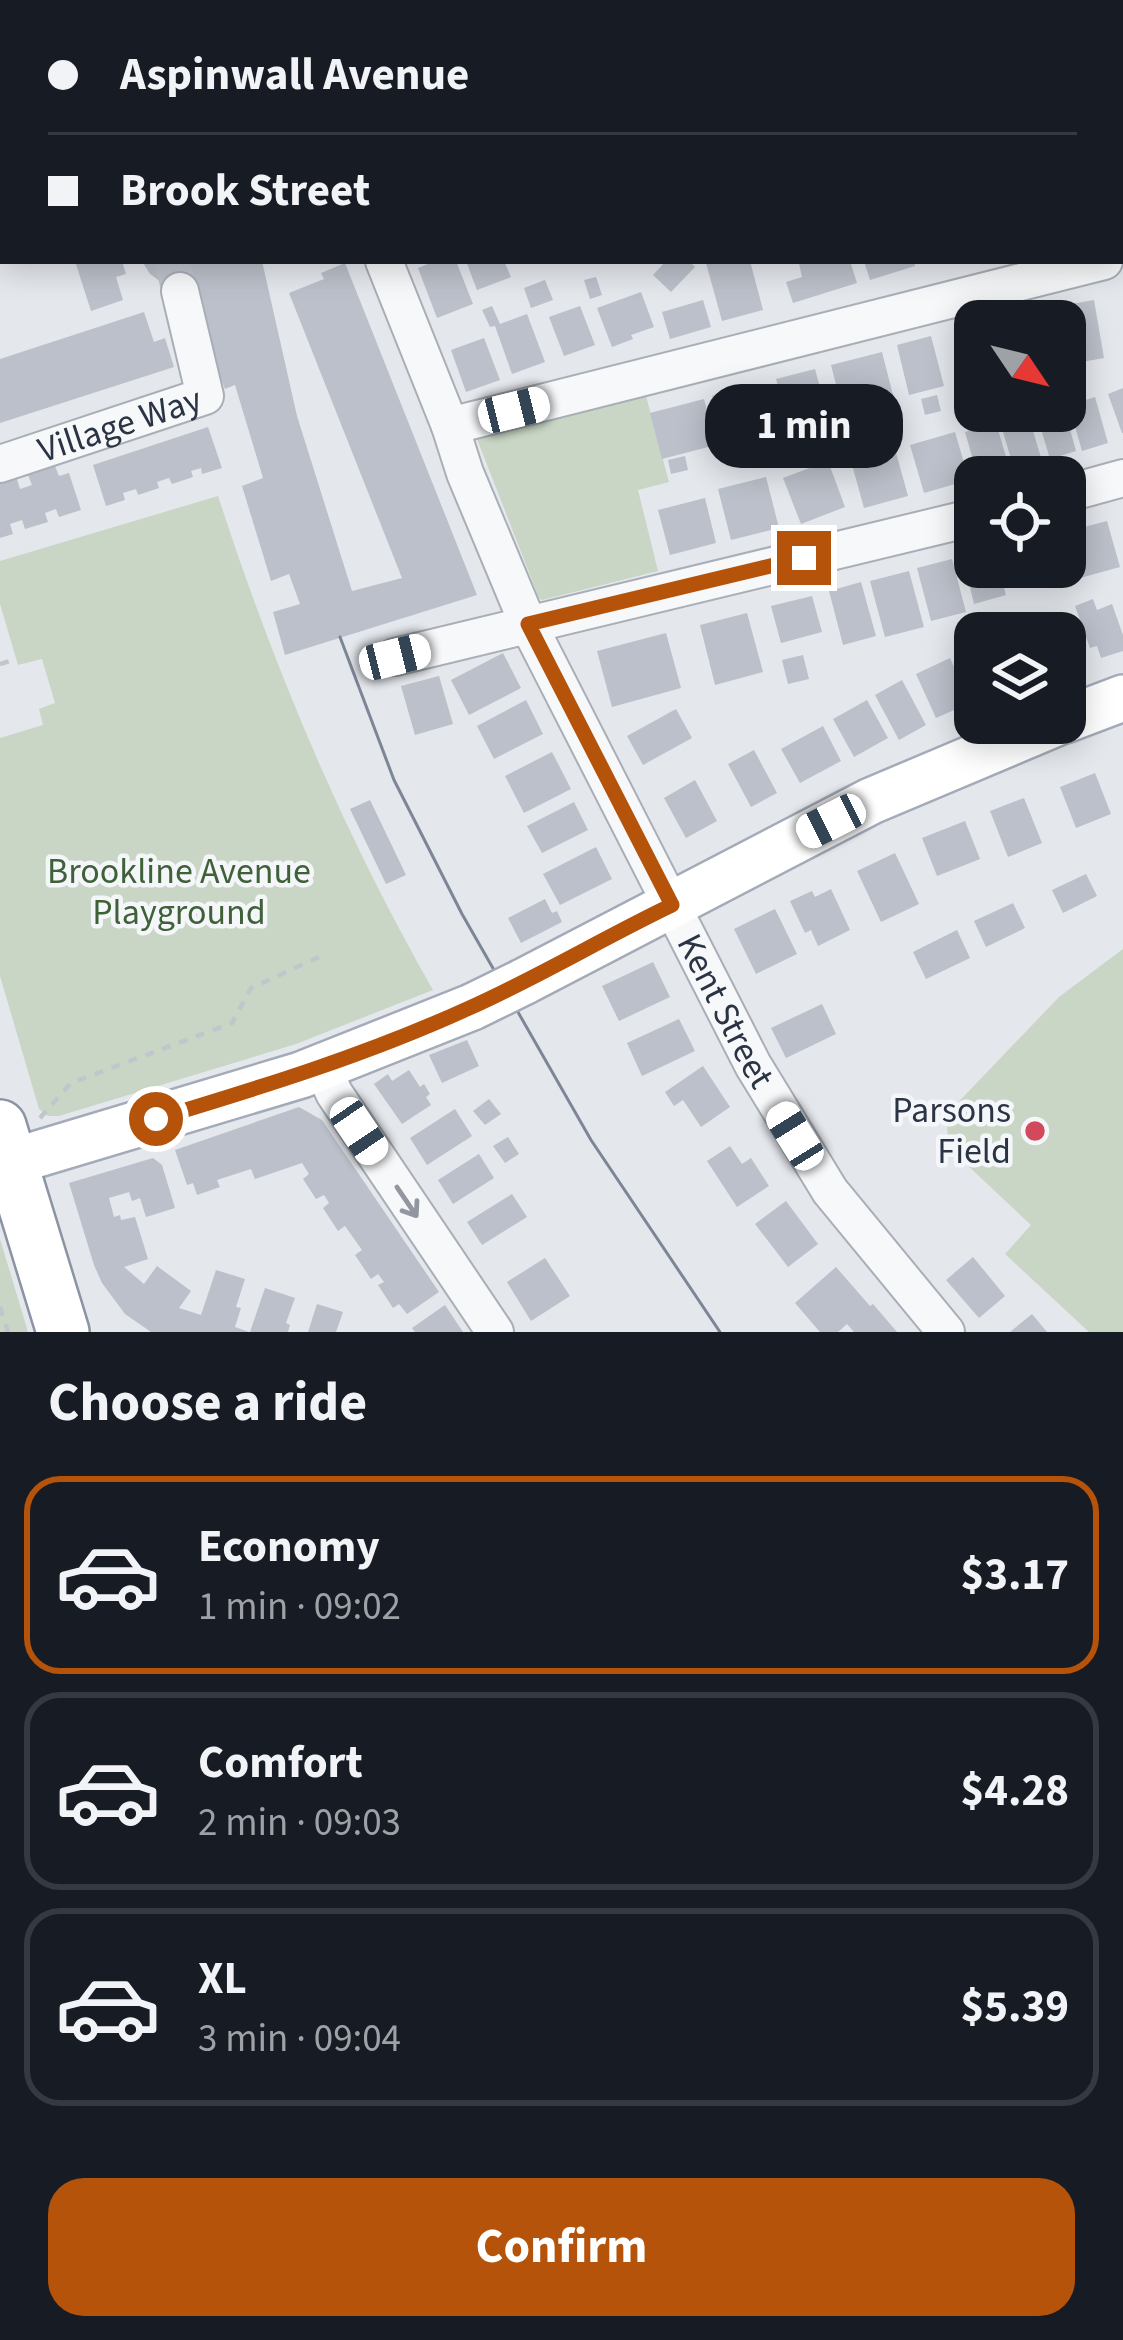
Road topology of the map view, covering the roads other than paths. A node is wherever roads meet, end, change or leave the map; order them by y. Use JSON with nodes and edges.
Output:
{"nodes":[{"id":1,"x":385,"y":264,"type":"edge"},
{"id":2,"x":1092,"y":264,"type":"edge"},
{"id":3,"x":180,"y":291,"type":"tunnel mouth"},
{"id":4,"x":450,"y":426,"type":"junction"},
{"id":5,"x":0,"y":464,"type":"edge"},
{"id":6,"x":1123,"y":478,"type":"edge"},
{"id":7,"x":1086,"y":488,"type":"edge"},
{"id":8,"x":954,"y":523,"type":"edge"},
{"id":9,"x":528,"y":624,"type":"junction"},
{"id":10,"x":395,"y":657,"type":"dead end"},
{"id":11,"x":1123,"y":698,"type":"edge"},
{"id":12,"x":1086,"y":712,"type":"edge"},
{"id":13,"x":1006,"y":744,"type":"edge"},
{"id":14,"x":672,"y":905,"type":"junction"},
{"id":15,"x":323,"y":1068,"type":"junction"},
{"id":16,"x":17,"y":1135,"type":"edge"},
{"id":17,"x":63,"y":1332,"type":"edge"},
{"id":18,"x":495,"y":1332,"type":"edge"},
{"id":19,"x":946,"y":1332,"type":"edge"}],
"edges":[{"from":1,"to":4,"type":"street","name":"Kent Street"},
{"from":2,"to":4,"type":"street"},
{"from":3,"to":5,"type":"street","name":"Village Way"},
{"from":4,"to":9,"type":"street","name":"Kent Street"},
{"from":6,"to":7,"type":"street"},
{"from":8,"to":9,"type":"street"},
{"from":9,"to":10,"type":"street"},
{"from":9,"to":14,"type":"street","name":"Kent Street"},
{"from":11,"to":12,"type":"main road"},
{"from":13,"to":14,"type":"main road"},
{"from":14,"to":15,"type":"main road","bridge":true},
{"from":14,"to":19,"type":"street","name":"Kent Street"},
{"from":15,"to":16,"type":"main road"},
{"from":15,"to":18,"type":"street","one_way":true},
{"from":16,"to":17,"type":"highway"}]}
